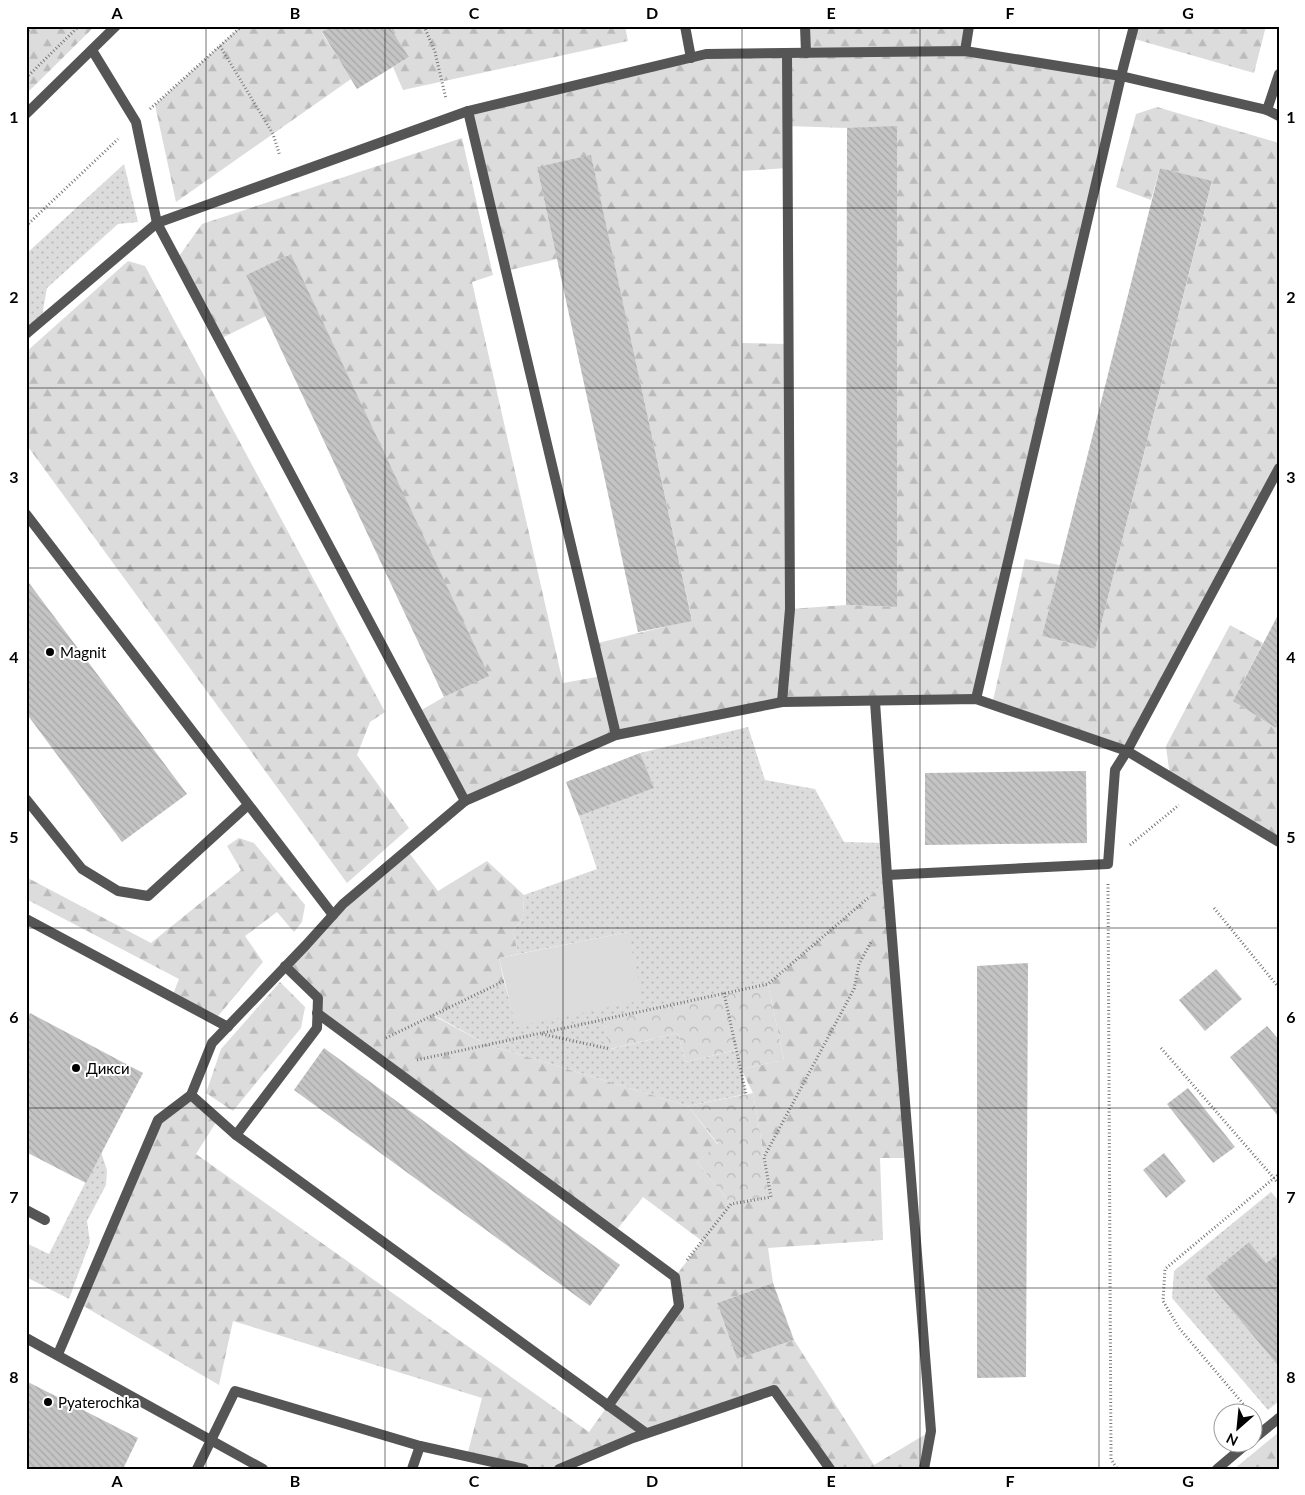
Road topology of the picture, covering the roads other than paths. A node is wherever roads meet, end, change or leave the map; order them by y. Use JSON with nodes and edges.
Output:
{"nodes":[{"id":1,"x":116,"y":26,"type":"edge"},
{"id":2,"x":685,"y":26,"type":"edge"},
{"id":3,"x":805,"y":26,"type":"edge"},
{"id":4,"x":969,"y":26,"type":"edge"},
{"id":5,"x":1134,"y":26,"type":"edge"},
{"id":6,"x":92,"y":50,"type":"junction"},
{"id":7,"x":965,"y":52,"type":"junction"},
{"id":8,"x":787,"y":53,"type":"junction"},
{"id":9,"x":806,"y":53,"type":"junction"},
{"id":10,"x":691,"y":58,"type":"junction"},
{"id":11,"x":1279,"y":74,"type":"edge"},
{"id":12,"x":1121,"y":76,"type":"junction"},
{"id":13,"x":1267,"y":110,"type":"junction"},
{"id":14,"x":468,"y":111,"type":"junction"},
{"id":15,"x":26,"y":114,"type":"edge"},
{"id":16,"x":1279,"y":116,"type":"edge"},
{"id":17,"x":157,"y":223,"type":"junction"},
{"id":18,"x":26,"y":334,"type":"edge"},
{"id":19,"x":1279,"y":468,"type":"edge"},
{"id":20,"x":26,"y":514,"type":"edge"},
{"id":21,"x":976,"y":699,"type":"junction"},
{"id":22,"x":782,"y":702,"type":"junction"},
{"id":23,"x":875,"y":702,"type":"junction"},
{"id":24,"x":616,"y":735,"type":"junction"},
{"id":25,"x":1127,"y":751,"type":"junction"},
{"id":26,"x":26,"y":799,"type":"edge"},
{"id":27,"x":465,"y":801,"type":"junction"},
{"id":28,"x":248,"y":805,"type":"junction"},
{"id":29,"x":1279,"y":842,"type":"edge"},
{"id":30,"x":887,"y":878,"type":"junction"},
{"id":31,"x":332,"y":916,"type":"junction"},
{"id":32,"x":26,"y":919,"type":"edge"},
{"id":33,"x":285,"y":966,"type":"junction"},
{"id":34,"x":318,"y":1013,"type":"junction"},
{"id":35,"x":228,"y":1026,"type":"junction"},
{"id":36,"x":190,"y":1095,"type":"junction"},
{"id":37,"x":236,"y":1135,"type":"junction"},
{"id":38,"x":26,"y":1210,"type":"edge"},
{"id":39,"x":45,"y":1220,"type":"dead end"},
{"id":40,"x":26,"y":1338,"type":"edge"},
{"id":41,"x":58,"y":1354,"type":"junction"},
{"id":42,"x":608,"y":1406,"type":"junction"},
{"id":43,"x":1279,"y":1418,"type":"edge"},
{"id":44,"x":1262,"y":1432,"type":"edge"},
{"id":45,"x":646,"y":1433,"type":"junction"},
{"id":46,"x":212,"y":1439,"type":"junction"},
{"id":47,"x":420,"y":1446,"type":"junction"},
{"id":48,"x":1237,"y":1452,"type":"edge"},
{"id":49,"x":197,"y":1469,"type":"edge"},
{"id":50,"x":263,"y":1469,"type":"edge"},
{"id":51,"x":412,"y":1469,"type":"edge"},
{"id":52,"x":524,"y":1469,"type":"edge"},
{"id":53,"x":559,"y":1469,"type":"edge"},
{"id":54,"x":830,"y":1469,"type":"edge"},
{"id":55,"x":924,"y":1469,"type":"edge"},
{"id":56,"x":1217,"y":1469,"type":"edge"}],
"edges":[{"from":1,"to":6,"type":"street"},
{"from":2,"to":10,"type":"street"},
{"from":3,"to":9,"type":"street"},
{"from":4,"to":7,"type":"street"},
{"from":5,"to":12,"type":"street"},
{"from":6,"to":15,"type":"street"},
{"from":6,"to":17,"type":"street"},
{"from":7,"to":9,"type":"street"},
{"from":7,"to":12,"type":"street"},
{"from":8,"to":9,"type":"street"},
{"from":8,"to":10,"type":"street"},
{"from":8,"to":22,"type":"street"},
{"from":10,"to":14,"type":"street"},
{"from":11,"to":13,"type":"street"},
{"from":12,"to":13,"type":"street"},
{"from":12,"to":21,"type":"street"},
{"from":13,"to":16,"type":"street"},
{"from":14,"to":17,"type":"street"},
{"from":14,"to":24,"type":"street"},
{"from":17,"to":18,"type":"street"},
{"from":17,"to":27,"type":"street"},
{"from":19,"to":25,"type":"street"},
{"from":20,"to":28,"type":"street"},
{"from":21,"to":23,"type":"street"},
{"from":21,"to":25,"type":"street"},
{"from":22,"to":23,"type":"street"},
{"from":22,"to":24,"type":"street"},
{"from":23,"to":30,"type":"street"},
{"from":24,"to":27,"type":"street"},
{"from":25,"to":29,"type":"street"},
{"from":25,"to":30,"type":"street"},
{"from":26,"to":28,"type":"street"},
{"from":27,"to":31,"type":"street"},
{"from":28,"to":31,"type":"street"},
{"from":30,"to":55,"type":"street"},
{"from":31,"to":33,"type":"street"},
{"from":32,"to":35,"type":"street"},
{"from":33,"to":34,"type":"street"},
{"from":33,"to":35,"type":"street"},
{"from":34,"to":37,"type":"street"},
{"from":34,"to":42,"type":"street"},
{"from":35,"to":36,"type":"street"},
{"from":36,"to":37,"type":"street"},
{"from":36,"to":41,"type":"street"},
{"from":37,"to":42,"type":"street"},
{"from":38,"to":39,"type":"street"},
{"from":40,"to":41,"type":"street"},
{"from":41,"to":46,"type":"street"},
{"from":42,"to":45,"type":"street"},
{"from":43,"to":44,"type":"street"},
{"from":45,"to":53,"type":"street"},
{"from":45,"to":54,"type":"street"},
{"from":46,"to":47,"type":"street"},
{"from":46,"to":49,"type":"street"},
{"from":46,"to":50,"type":"street"},
{"from":47,"to":51,"type":"street"},
{"from":47,"to":52,"type":"street"},
{"from":48,"to":56,"type":"street"}]}
